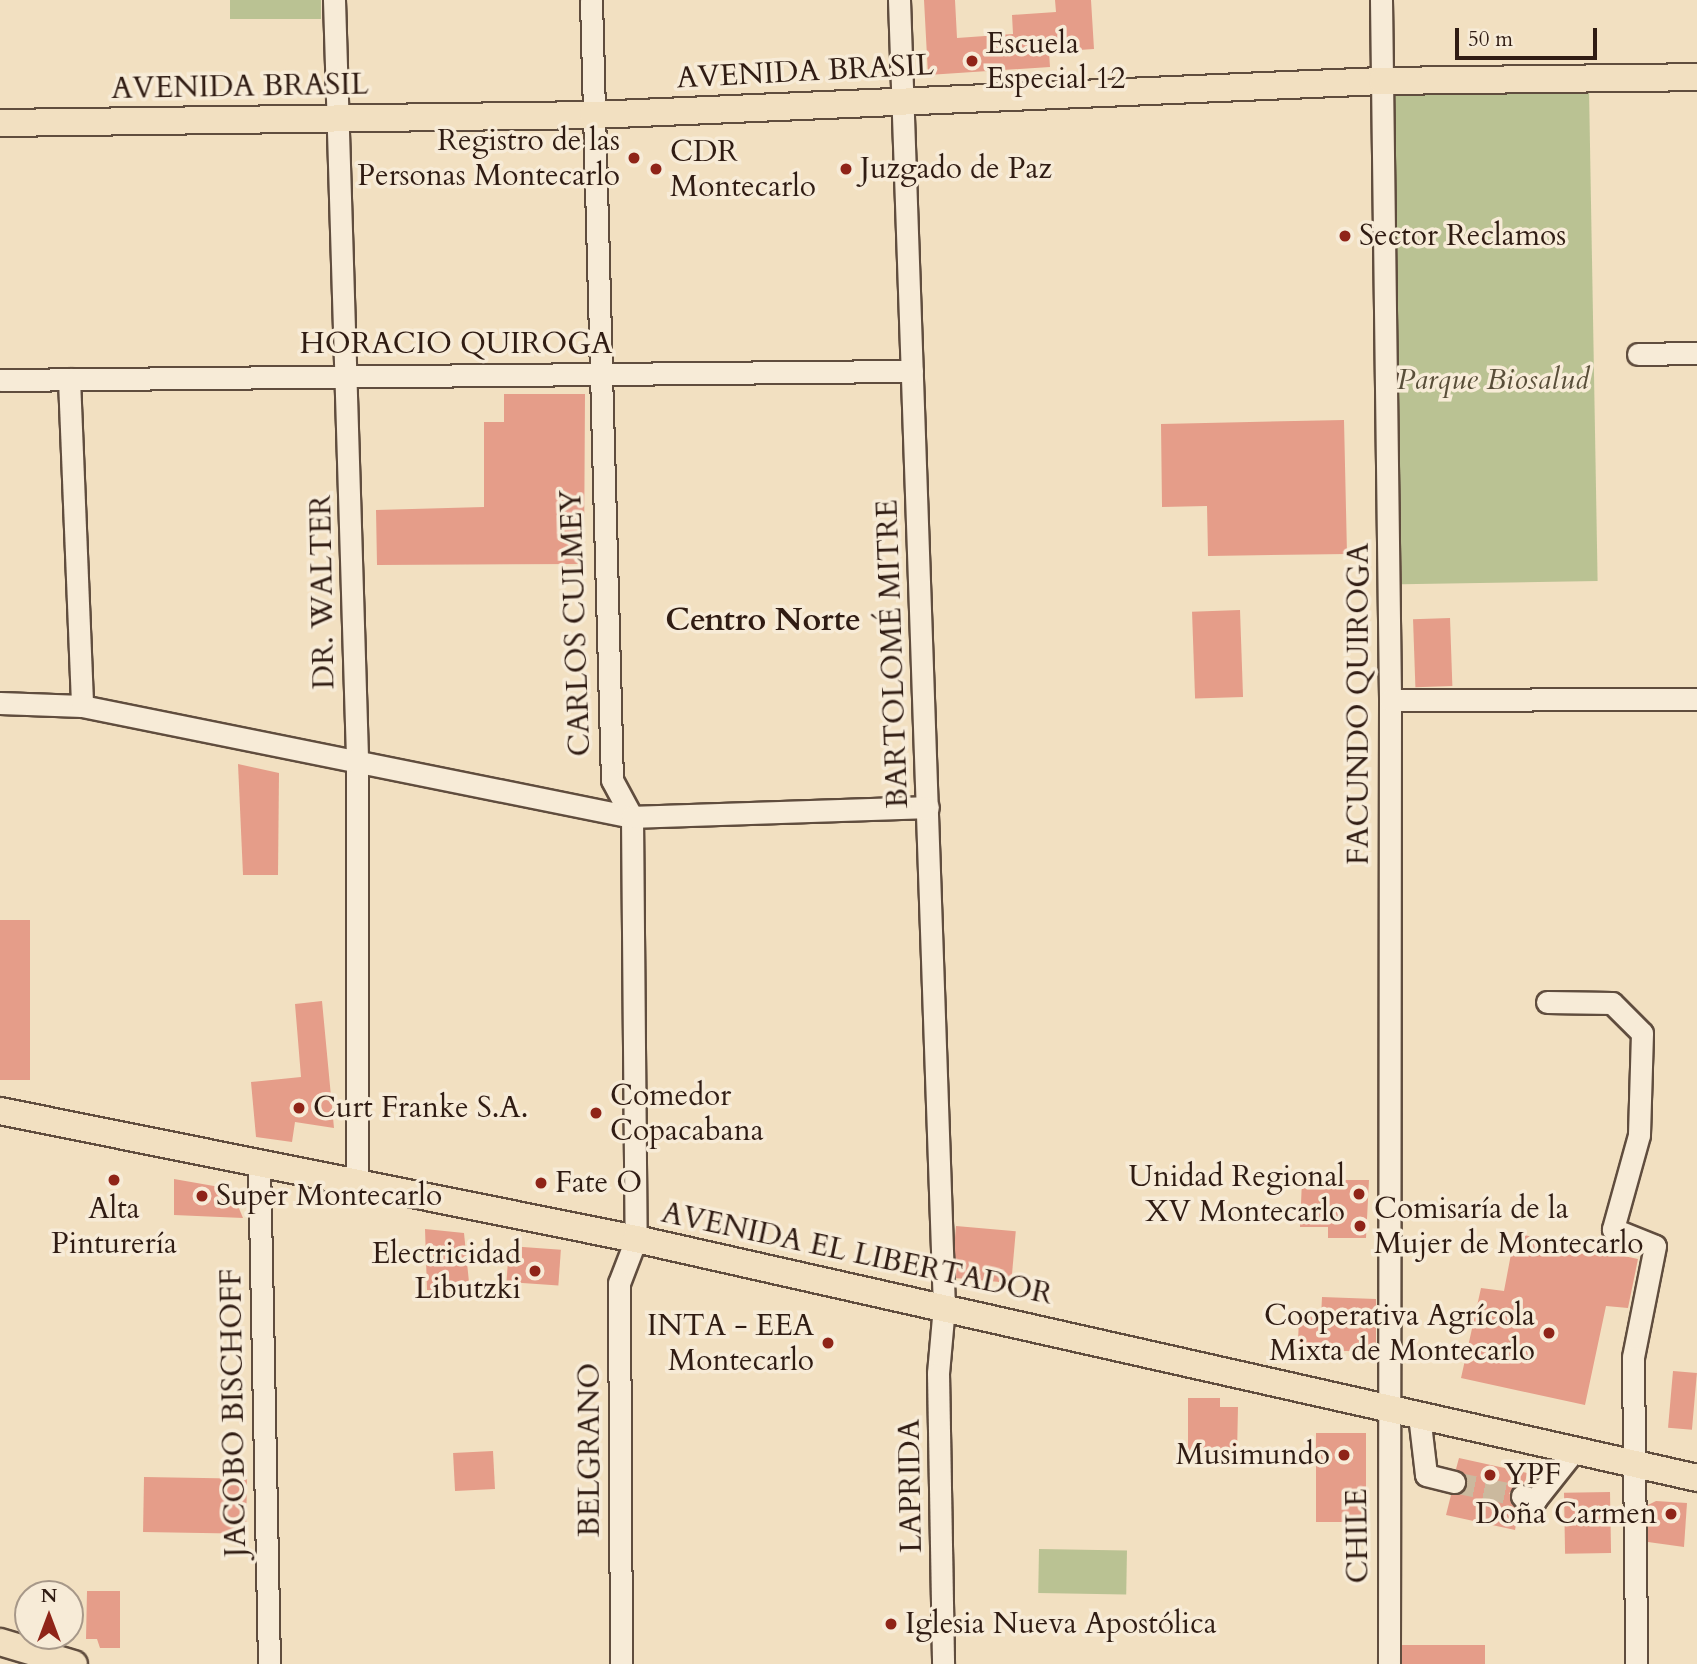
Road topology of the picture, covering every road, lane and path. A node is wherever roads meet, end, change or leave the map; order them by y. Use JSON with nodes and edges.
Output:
{"nodes":[{"id":1,"x":334,"y":0,"type":"edge"},
{"id":2,"x":591,"y":0,"type":"edge"},
{"id":3,"x":899,"y":0,"type":"edge"},
{"id":4,"x":1381,"y":0,"type":"edge"},
{"id":5,"x":1697,"y":77,"type":"edge"},
{"id":6,"x":1382,"y":81,"type":"junction"},
{"id":7,"x":902,"y":100,"type":"junction"},
{"id":8,"x":593,"y":115,"type":"junction"},
{"id":9,"x":335,"y":119,"type":"junction"},
{"id":10,"x":0,"y":123,"type":"edge"},
{"id":11,"x":1638,"y":354,"type":"dead end"},
{"id":12,"x":1697,"y":354,"type":"edge"},
{"id":13,"x":912,"y":371,"type":"junction"},
{"id":14,"x":347,"y":373,"type":"junction"},
{"id":15,"x":597,"y":373,"type":"junction"},
{"id":16,"x":69,"y":379,"type":"junction"},
{"id":17,"x":0,"y":380,"type":"edge"},
{"id":18,"x":1697,"y":699,"type":"edge"},
{"id":19,"x":1390,"y":700,"type":"junction"},
{"id":20,"x":0,"y":703,"type":"edge"},
{"id":21,"x":82,"y":706,"type":"junction"},
{"id":22,"x":357,"y":759,"type":"junction"},
{"id":23,"x":929,"y":807,"type":"junction"},
{"id":24,"x":632,"y":817,"type":"junction"},
{"id":25,"x":1548,"y":1002,"type":"dead end"},
{"id":26,"x":0,"y":1111,"type":"edge"},
{"id":27,"x":259,"y":1161,"type":"junction"},
{"id":28,"x":358,"y":1184,"type":"junction"},
{"id":29,"x":636,"y":1239,"type":"junction"},
{"id":30,"x":944,"y":1306,"type":"junction"},
{"id":31,"x":1387,"y":1408,"type":"junction"},
{"id":32,"x":1419,"y":1415,"type":"junction"},
{"id":33,"x":1573,"y":1452,"type":"junction"},
{"id":34,"x":1636,"y":1467,"type":"junction"},
{"id":35,"x":1697,"y":1478,"type":"edge"},
{"id":36,"x":1454,"y":1482,"type":"tunnel mouth"},
{"id":37,"x":1522,"y":1496,"type":"tunnel mouth"},
{"id":38,"x":0,"y":1642,"type":"edge"},
{"id":39,"x":74,"y":1664,"type":"edge"},
{"id":40,"x":269,"y":1664,"type":"edge"},
{"id":41,"x":621,"y":1664,"type":"edge"},
{"id":42,"x":943,"y":1664,"type":"edge"},
{"id":43,"x":1389,"y":1664,"type":"edge"},
{"id":44,"x":1636,"y":1664,"type":"edge"}],
"edges":[{"from":1,"to":9,"type":"street","name":"DR. WALTER"},
{"from":2,"to":8,"type":"street","name":"CARLOS CULMEY"},
{"from":3,"to":7,"type":"street","name":"BARTOLOMÉ MITRE"},
{"from":4,"to":6,"type":"street","name":"FACUNDO QUIROGA"},
{"from":5,"to":6,"type":"main road","name":"AVENIDA BRASIL"},
{"from":6,"to":7,"type":"main road","name":"AVENIDA BRASIL"},
{"from":6,"to":19,"type":"street","name":"FACUNDO QUIROGA"},
{"from":7,"to":8,"type":"main road","name":"AVENIDA BRASIL"},
{"from":7,"to":13,"type":"street","name":"BARTOLOMÉ MITRE"},
{"from":8,"to":9,"type":"main road","name":"AVENIDA BRASIL"},
{"from":8,"to":15,"type":"street","name":"CARLOS CULMEY"},
{"from":9,"to":10,"type":"main road","name":"AVENIDA BRASIL"},
{"from":9,"to":14,"type":"street","name":"DR. WALTER"},
{"from":11,"to":12,"type":"street"},
{"from":13,"to":15,"type":"street","name":"HORACIO QUIROGA"},
{"from":13,"to":23,"type":"street","name":"BARTOLOMÉ MITRE"},
{"from":14,"to":15,"type":"street","name":"HORACIO QUIROGA"},
{"from":14,"to":16,"type":"street","name":"HORACIO QUIROGA"},
{"from":14,"to":22,"type":"street","name":"DR. WALTER"},
{"from":15,"to":24,"type":"street","name":"CARLOS CULMEY"},
{"from":16,"to":17,"type":"street","name":"HORACIO QUIROGA"},
{"from":16,"to":21,"type":"street"},
{"from":18,"to":19,"type":"street"},
{"from":19,"to":31,"type":"street","name":"FACUNDO QUIROGA"},
{"from":20,"to":21,"type":"street"},
{"from":21,"to":22,"type":"street"},
{"from":22,"to":24,"type":"street"},
{"from":22,"to":28,"type":"street","name":"DR. WALTER"},
{"from":23,"to":24,"type":"street"},
{"from":23,"to":30,"type":"street","name":"BARTOLOMÉ MITRE"},
{"from":24,"to":29,"type":"street","name":"CARLOS CULMEY"},
{"from":25,"to":34,"type":"street"},
{"from":26,"to":27,"type":"main road","name":"AVENIDA EL LIBERTADOR"},
{"from":27,"to":28,"type":"main road","name":"AVENIDA EL LIBERTADOR"},
{"from":27,"to":40,"type":"street","name":"JACOBO BISCHOFF"},
{"from":28,"to":29,"type":"main road","name":"AVENIDA EL LIBERTADOR"},
{"from":29,"to":30,"type":"main road","name":"AVENIDA EL LIBERTADOR"},
{"from":29,"to":41,"type":"street","name":"BELGRANO"},
{"from":30,"to":31,"type":"main road","name":"AVENIDA EL LIBERTADOR"},
{"from":30,"to":42,"type":"street","name":"LAPRIDA"},
{"from":31,"to":32,"type":"main road","name":"AVENIDA EL LIBERTADOR"},
{"from":31,"to":43,"type":"street","name":"CHILE"},
{"from":32,"to":33,"type":"main road","name":"AVENIDA EL LIBERTADOR"},
{"from":32,"to":36,"type":"street"},
{"from":33,"to":34,"type":"main road","name":"AVENIDA EL LIBERTADOR"},
{"from":33,"to":37,"type":"street"},
{"from":34,"to":35,"type":"main road","name":"AVENIDA EL LIBERTADOR"},
{"from":34,"to":44,"type":"street"},
{"from":38,"to":39,"type":"main road"}]}
